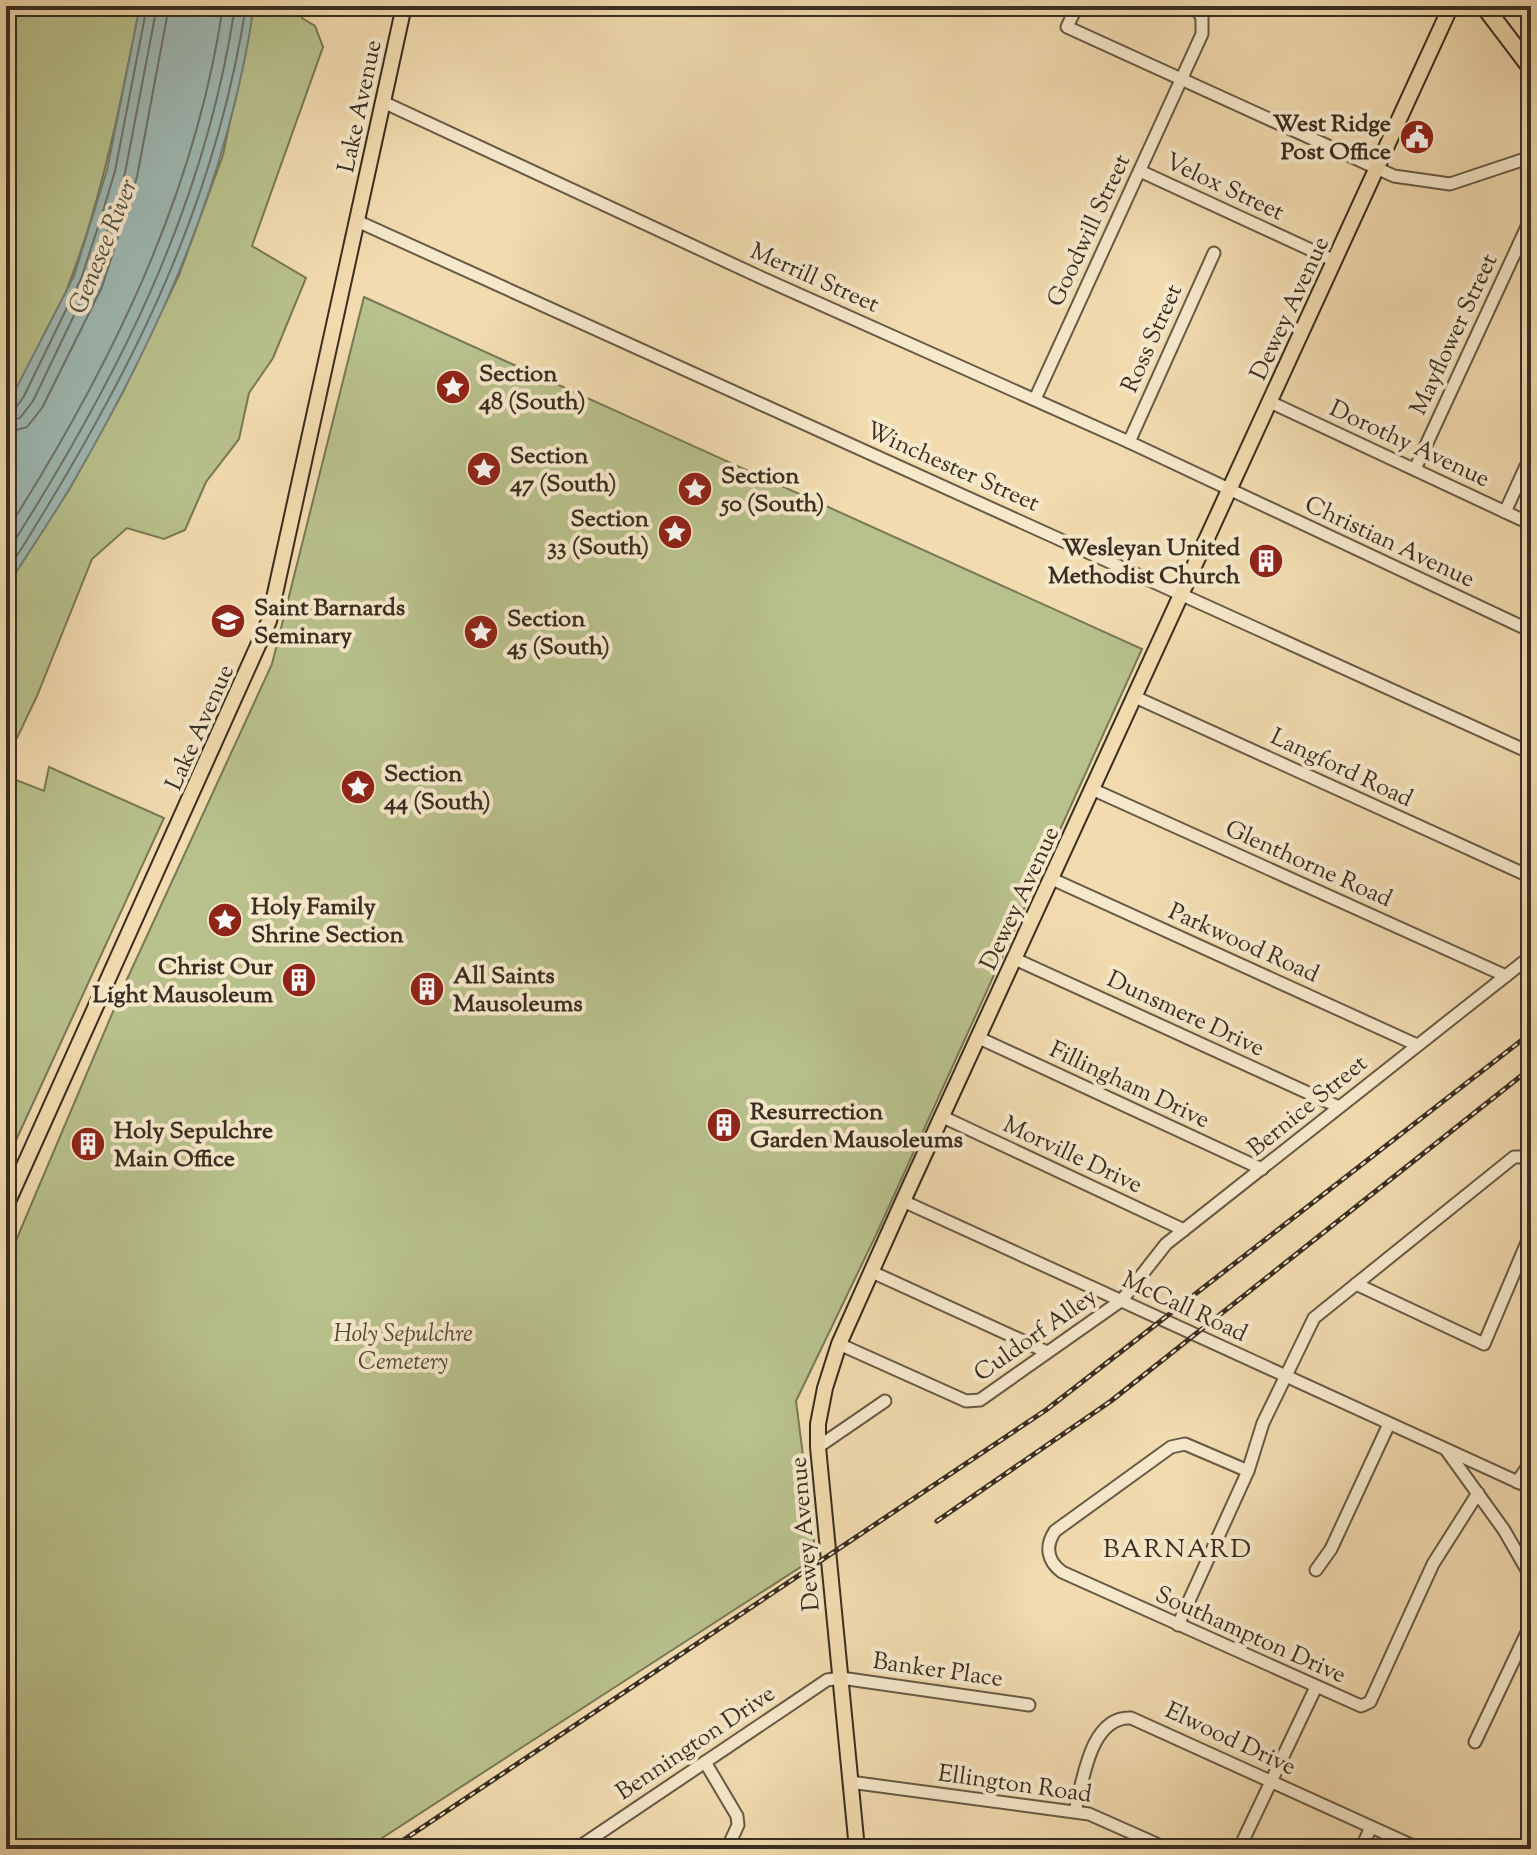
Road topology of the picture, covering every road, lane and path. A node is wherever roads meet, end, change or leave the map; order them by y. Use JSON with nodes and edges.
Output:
{"nodes":[{"id":1,"x":404,"y":6,"type":"edge"},
{"id":2,"x":1077,"y":6,"type":"edge"},
{"id":3,"x":1195,"y":6,"type":"edge"},
{"id":4,"x":1451,"y":6,"type":"edge"},
{"id":5,"x":1484,"y":6,"type":"edge"},
{"id":6,"x":1531,"y":68,"type":"edge"},
{"id":7,"x":1182,"y":79,"type":"junction"},
{"id":8,"x":383,"y":102,"type":"junction"},
{"id":9,"x":1531,"y":159,"type":"edge"},
{"id":10,"x":1377,"y":168,"type":"junction"},
{"id":11,"x":1140,"y":171,"type":"junction"},
{"id":12,"x":1531,"y":218,"type":"edge"},
{"id":13,"x":357,"y":221,"type":"junction"},
{"id":14,"x":1214,"y":253,"type":"dead end"},
{"id":15,"x":1335,"y":261,"type":"junction"},
{"id":16,"x":1035,"y":399,"type":"junction"},
{"id":17,"x":1270,"y":402,"type":"junction"},
{"id":18,"x":1129,"y":442,"type":"junction"},
{"id":19,"x":1531,"y":455,"type":"edge"},
{"id":20,"x":1415,"y":469,"type":"junction"},
{"id":21,"x":1230,"y":490,"type":"junction"},
{"id":22,"x":1505,"y":512,"type":"junction"},
{"id":23,"x":1531,"y":524,"type":"edge"},
{"id":24,"x":1182,"y":594,"type":"junction"},
{"id":25,"x":1531,"y":631,"type":"edge"},
{"id":26,"x":1135,"y":697,"type":"junction"},
{"id":27,"x":1531,"y":753,"type":"edge"},
{"id":28,"x":1094,"y":790,"type":"junction"},
{"id":29,"x":1531,"y":877,"type":"edge"},
{"id":30,"x":1052,"y":879,"type":"junction"},
{"id":31,"x":1531,"y":956,"type":"edge"},
{"id":32,"x":1015,"y":959,"type":"junction"},
{"id":33,"x":1506,"y":976,"type":"junction"},
{"id":34,"x":979,"y":1038,"type":"junction"},
{"id":35,"x":1417,"y":1045,"type":"junction"},
{"id":36,"x":1339,"y":1107,"type":"junction"},
{"id":37,"x":943,"y":1117,"type":"junction"},
{"id":38,"x":1525,"y":1156,"type":"edge"},
{"id":39,"x":1262,"y":1169,"type":"junction"},
{"id":40,"x":903,"y":1201,"type":"junction"},
{"id":41,"x":6,"y":1206,"type":"edge"},
{"id":42,"x":1184,"y":1230,"type":"junction"},
{"id":43,"x":1531,"y":1233,"type":"edge"},
{"id":44,"x":872,"y":1272,"type":"junction"},
{"id":45,"x":1356,"y":1284,"type":"junction"},
{"id":46,"x":1122,"y":1300,"type":"junction"},
{"id":47,"x":839,"y":1344,"type":"junction"},
{"id":48,"x":1047,"y":1352,"type":"junction"},
{"id":49,"x":1286,"y":1377,"type":"junction"},
{"id":50,"x":885,"y":1401,"type":"dead end"},
{"id":51,"x":1389,"y":1424,"type":"junction"},
{"id":52,"x":818,"y":1447,"type":"junction"},
{"id":53,"x":1447,"y":1451,"type":"junction"},
{"id":54,"x":1531,"y":1462,"type":"edge"},
{"id":55,"x":1478,"y":1464,"type":"junction"},
{"id":56,"x":1248,"y":1471,"type":"junction"},
{"id":57,"x":1517,"y":1482,"type":"junction"},
{"id":58,"x":1531,"y":1488,"type":"edge"},
{"id":59,"x":1478,"y":1493,"type":"junction"},
{"id":60,"x":1316,"y":1570,"type":"dead end"},
{"id":61,"x":1531,"y":1577,"type":"edge"},
{"id":62,"x":1531,"y":1624,"type":"edge"},
{"id":63,"x":1178,"y":1625,"type":"junction"},
{"id":64,"x":841,"y":1678,"type":"junction"},
{"id":65,"x":1316,"y":1687,"type":"junction"},
{"id":66,"x":1029,"y":1705,"type":"dead end"},
{"id":67,"x":1475,"y":1742,"type":"dead end"},
{"id":68,"x":705,"y":1762,"type":"junction"},
{"id":69,"x":1271,"y":1780,"type":"junction"},
{"id":70,"x":850,"y":1782,"type":"junction"},
{"id":71,"x":1075,"y":1811,"type":"junction"},
{"id":72,"x":1371,"y":1827,"type":"junction"},
{"id":73,"x":576,"y":1849,"type":"edge"},
{"id":74,"x":727,"y":1849,"type":"edge"},
{"id":75,"x":857,"y":1849,"type":"edge"},
{"id":76,"x":1168,"y":1849,"type":"edge"},
{"id":77,"x":1239,"y":1849,"type":"edge"},
{"id":78,"x":1361,"y":1849,"type":"edge"},
{"id":79,"x":1420,"y":1849,"type":"edge"}],
"edges":[{"from":1,"to":8,"type":"main road","name":"Lake Avenue"},
{"from":2,"to":7,"type":"street"},
{"from":3,"to":7,"type":"street","name":"Goodwill Street"},
{"from":4,"to":10,"type":"main road","name":"Dewey Avenue"},
{"from":5,"to":6,"type":"highway"},
{"from":7,"to":10,"type":"street"},
{"from":7,"to":11,"type":"street","name":"Goodwill Street"},
{"from":8,"to":13,"type":"main road","name":"Lake Avenue"},
{"from":8,"to":16,"type":"street","name":"Merrill Street"},
{"from":9,"to":10,"type":"street"},
{"from":10,"to":15,"type":"main road","name":"Dewey Avenue"},
{"from":11,"to":15,"type":"street","name":"Velox Street"},
{"from":11,"to":16,"type":"street","name":"Goodwill Street"},
{"from":12,"to":20,"type":"street","name":"Mayflower Street"},
{"from":13,"to":24,"type":"street","name":"Winchester Street"},
{"from":13,"to":41,"type":"main road","name":"Lake Avenue"},
{"from":14,"to":18,"type":"street","name":"Ross Street"},
{"from":15,"to":17,"type":"main road","name":"Dewey Avenue"},
{"from":16,"to":18,"type":"street","name":"Merrill Street"},
{"from":17,"to":20,"type":"street","name":"Dorothy Avenue"},
{"from":17,"to":21,"type":"main road","name":"Dewey Avenue"},
{"from":18,"to":21,"type":"street","name":"Merrill Street"},
{"from":19,"to":22,"type":"street"},
{"from":20,"to":22,"type":"street","name":"Dorothy Avenue"},
{"from":21,"to":24,"type":"main road","name":"Dewey Avenue"},
{"from":21,"to":25,"type":"street","name":"Christian Avenue"},
{"from":22,"to":23,"type":"street","name":"Dorothy Avenue"},
{"from":24,"to":26,"type":"main road","name":"Dewey Avenue"},
{"from":24,"to":27,"type":"street","name":"Winchester Street"},
{"from":26,"to":28,"type":"main road","name":"Dewey Avenue"},
{"from":26,"to":29,"type":"street","name":"Langford Road"},
{"from":28,"to":30,"type":"main road","name":"Dewey Avenue"},
{"from":28,"to":33,"type":"street","name":"Glenthorne Road"},
{"from":30,"to":32,"type":"main road","name":"Dewey Avenue"},
{"from":30,"to":35,"type":"street","name":"Parkwood Road"},
{"from":31,"to":33,"type":"street","name":"Bernice Street"},
{"from":32,"to":34,"type":"main road","name":"Dewey Avenue"},
{"from":32,"to":36,"type":"street","name":"Dunsmere Drive"},
{"from":33,"to":35,"type":"street","name":"Bernice Street"},
{"from":34,"to":37,"type":"main road","name":"Dewey Avenue"},
{"from":34,"to":39,"type":"street","name":"Fillingham Drive"},
{"from":35,"to":36,"type":"street","name":"Bernice Street"},
{"from":36,"to":39,"type":"street","name":"Bernice Street"},
{"from":37,"to":40,"type":"main road","name":"Dewey Avenue"},
{"from":37,"to":42,"type":"street","name":"Morville Drive"},
{"from":38,"to":45,"type":"street"},
{"from":39,"to":42,"type":"street","name":"Bernice Street"},
{"from":40,"to":44,"type":"main road","name":"Dewey Avenue"},
{"from":40,"to":46,"type":"street","name":"McCall Road"},
{"from":42,"to":46,"type":"street","name":"Bernice Street"},
{"from":43,"to":45,"type":"street"},
{"from":44,"to":47,"type":"main road","name":"Dewey Avenue"},
{"from":44,"to":48,"type":"street"},
{"from":45,"to":49,"type":"street"},
{"from":46,"to":48,"type":"street","name":"Culdorf Alley"},
{"from":46,"to":49,"type":"street","name":"McCall Road"},
{"from":47,"to":48,"type":"street","name":"Culdorf Alley"},
{"from":47,"to":52,"type":"main road","name":"Dewey Avenue"},
{"from":49,"to":51,"type":"street","name":"McCall Road"},
{"from":49,"to":56,"type":"street"},
{"from":50,"to":52,"type":"street"},
{"from":51,"to":53,"type":"street","name":"McCall Road"},
{"from":51,"to":60,"type":"street"},
{"from":52,"to":64,"type":"main road","name":"Dewey Avenue"},
{"from":53,"to":55,"type":"street","name":"McCall Road"},
{"from":53,"to":59,"type":"street","name":"McCall Road"},
{"from":54,"to":57,"type":"street"},
{"from":55,"to":57,"type":"street","name":"McCall Road"},
{"from":55,"to":59,"type":"street"},
{"from":56,"to":63,"type":"street"},
{"from":56,"to":63,"type":"street","name":"Southampton Drive"},
{"from":57,"to":58,"type":"street","name":"McCall Road"},
{"from":59,"to":61,"type":"street","name":"McCall Road"},
{"from":59,"to":65,"type":"street","name":"Southampton Drive"},
{"from":62,"to":67,"type":"street"},
{"from":63,"to":65,"type":"street","name":"Southampton Drive"},
{"from":64,"to":66,"type":"street","name":"Banker Place"},
{"from":64,"to":68,"type":"street","name":"Bennington Drive"},
{"from":64,"to":70,"type":"main road","name":"Dewey Avenue"},
{"from":65,"to":69,"type":"street"},
{"from":68,"to":73,"type":"street","name":"Bennington Drive"},
{"from":68,"to":74,"type":"street"},
{"from":69,"to":71,"type":"street","name":"Elwood Drive"},
{"from":69,"to":72,"type":"street","name":"Elwood Drive"},
{"from":69,"to":77,"type":"street"},
{"from":70,"to":71,"type":"street","name":"Ellington Road"},
{"from":70,"to":75,"type":"main road","name":"Dewey Avenue"},
{"from":71,"to":76,"type":"street","name":"Ellington Road"},
{"from":72,"to":78,"type":"street"},
{"from":72,"to":79,"type":"street","name":"Elwood Drive"}]}
